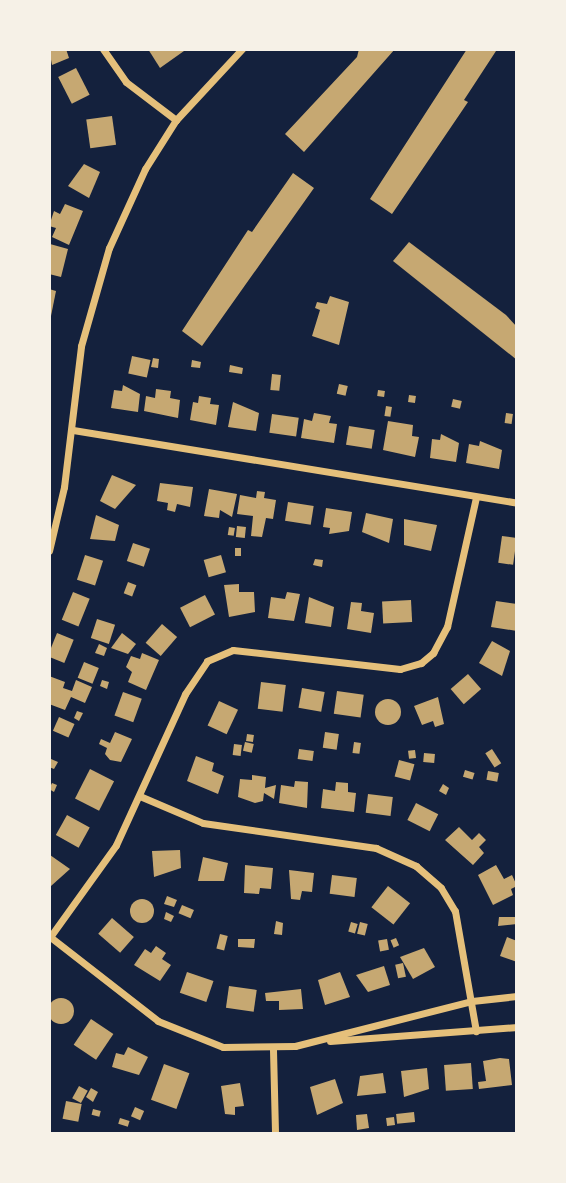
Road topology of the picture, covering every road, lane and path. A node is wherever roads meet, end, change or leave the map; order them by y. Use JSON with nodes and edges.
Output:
{"nodes":[{"id":1,"x":103,"y":49,"type":"edge"},
{"id":2,"x":242,"y":49,"type":"edge"},
{"id":3,"x":176,"y":120,"type":"junction"},
{"id":4,"x":73,"y":429,"type":"junction"},
{"id":5,"x":476,"y":497,"type":"junction"},
{"id":6,"x":517,"y":503,"type":"edge"},
{"id":7,"x":49,"y":551,"type":"edge"},
{"id":8,"x":142,"y":797,"type":"junction"},
{"id":9,"x":50,"y":937,"type":"edge"},
{"id":10,"x":517,"y":996,"type":"edge"},
{"id":11,"x":472,"y":1001,"type":"junction"},
{"id":12,"x":517,"y":1027,"type":"edge"},
{"id":13,"x":476,"y":1031,"type":"junction"},
{"id":14,"x":319,"y":1042,"type":"junction"},
{"id":15,"x":273,"y":1050,"type":"junction"},
{"id":16,"x":275,"y":1134,"type":"edge"}],
"edges":[{"from":1,"to":3,"type":"street"},
{"from":2,"to":3,"type":"street"},
{"from":3,"to":4,"type":"street"},
{"from":4,"to":5,"type":"street"},
{"from":4,"to":7,"type":"street"},
{"from":5,"to":6,"type":"street"},
{"from":5,"to":8,"type":"street"},
{"from":8,"to":9,"type":"street"},
{"from":8,"to":11,"type":"street"},
{"from":9,"to":15,"type":"street"},
{"from":10,"to":11,"type":"street"},
{"from":11,"to":13,"type":"street"},
{"from":11,"to":14,"type":"street"},
{"from":12,"to":13,"type":"street"},
{"from":13,"to":14,"type":"street"},
{"from":14,"to":15,"type":"street"},
{"from":15,"to":16,"type":"street"}]}
